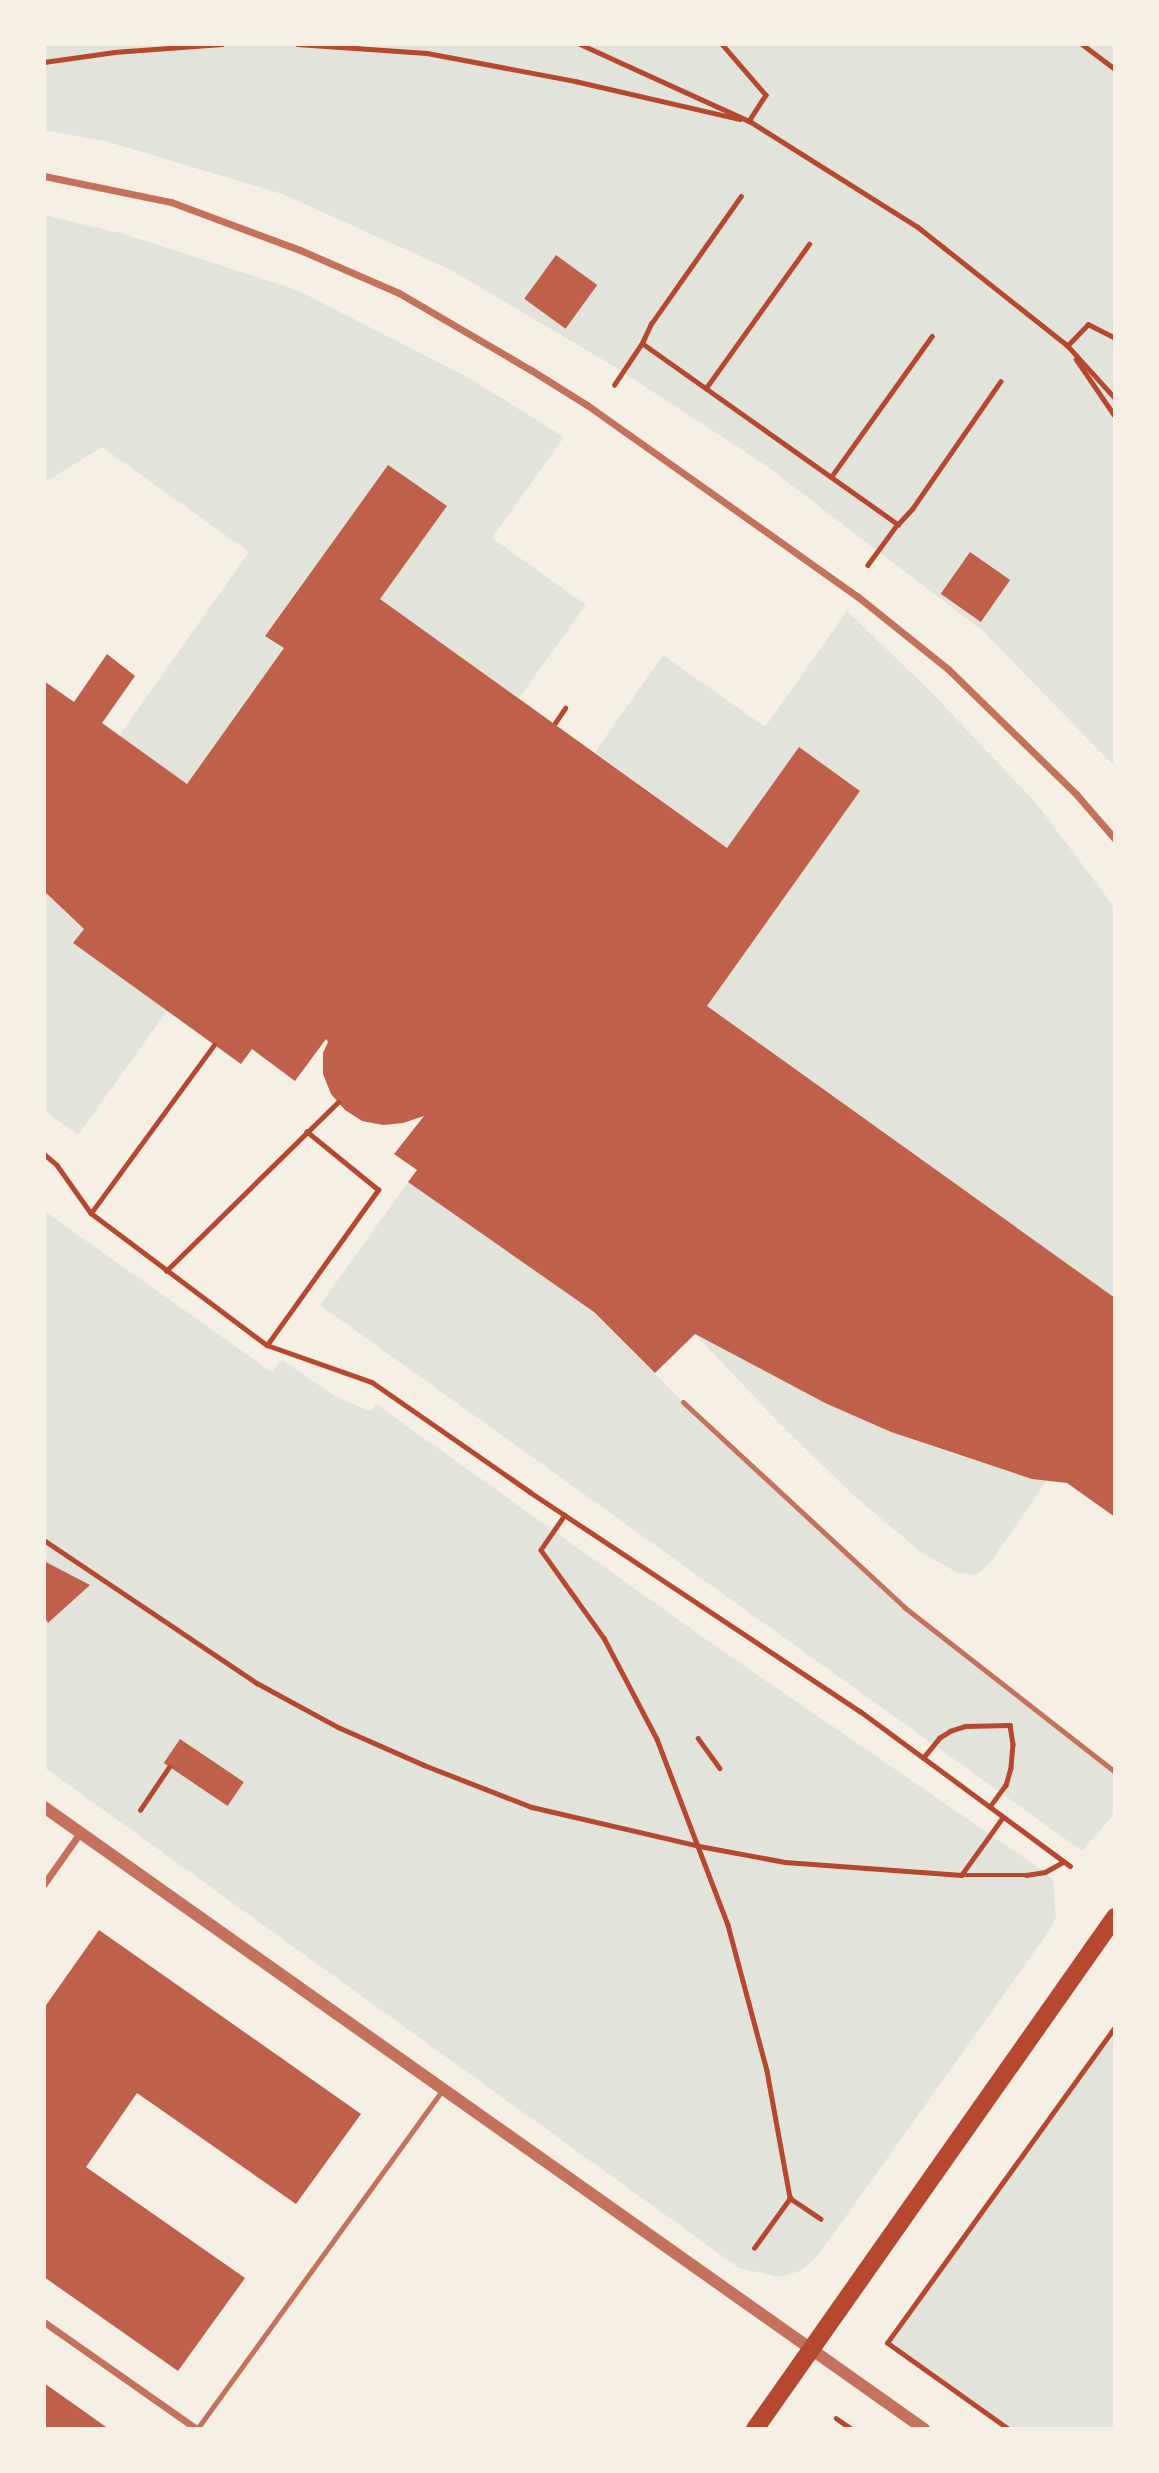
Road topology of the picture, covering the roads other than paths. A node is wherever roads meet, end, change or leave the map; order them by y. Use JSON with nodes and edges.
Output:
{"nodes":[{"id":1,"x":44,"y":176,"type":"edge"},
{"id":2,"x":1115,"y":839,"type":"edge"},
{"id":3,"x":683,"y":1402,"type":"dead end"},
{"id":4,"x":1115,"y":1772,"type":"edge"},
{"id":5,"x":44,"y":1807,"type":"edge"},
{"id":6,"x":80,"y":1833,"type":"junction"},
{"id":7,"x":44,"y":1884,"type":"edge"},
{"id":8,"x":1115,"y":1917,"type":"edge"},
{"id":9,"x":443,"y":2089,"type":"junction"},
{"id":10,"x":44,"y":2322,"type":"edge"},
{"id":11,"x":813,"y":2349,"type":"junction"},
{"id":12,"x":197,"y":2429,"type":"edge"},
{"id":13,"x":755,"y":2429,"type":"edge"},
{"id":14,"x":924,"y":2429,"type":"edge"}],
"edges":[{"from":1,"to":2,"type":"street"},
{"from":3,"to":4,"type":"lane"},
{"from":5,"to":6,"type":"street"},
{"from":6,"to":7,"type":"street"},
{"from":6,"to":9,"type":"street"},
{"from":8,"to":11,"type":"main road"},
{"from":9,"to":11,"type":"street"},
{"from":9,"to":12,"type":"lane"},
{"from":10,"to":12,"type":"street"},
{"from":11,"to":13,"type":"main road"},
{"from":11,"to":14,"type":"street"}]}
